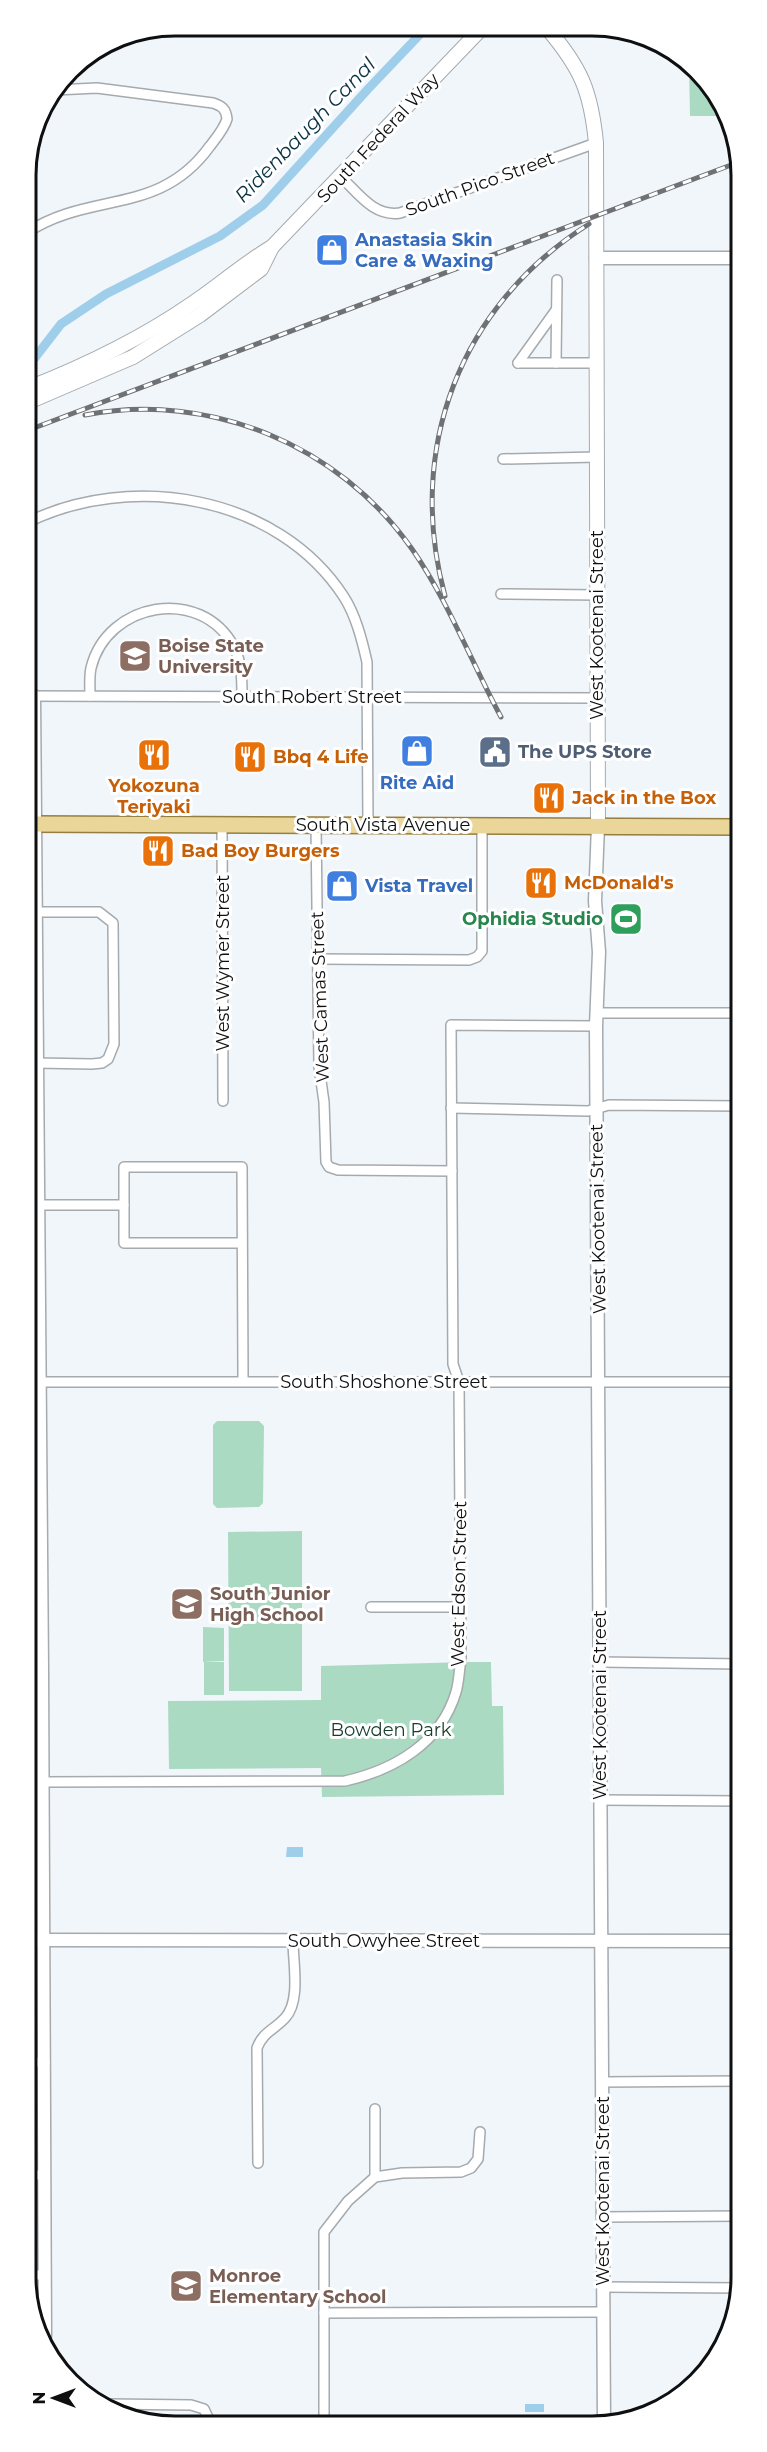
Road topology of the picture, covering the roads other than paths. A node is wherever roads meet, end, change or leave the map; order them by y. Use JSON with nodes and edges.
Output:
{"nodes":[{"id":1,"x":474,"y":36,"type":"edge"},
{"id":2,"x":554,"y":36,"type":"edge"},
{"id":3,"x":65,"y":90,"type":"edge"},
{"id":4,"x":596,"y":143,"type":"junction"},
{"id":5,"x":341,"y":177,"type":"junction"},
{"id":6,"x":36,"y":226,"type":"edge"},
{"id":7,"x":272,"y":247,"type":"junction"},
{"id":8,"x":596,"y":258,"type":"junction"},
{"id":9,"x":731,"y":258,"type":"edge"},
{"id":10,"x":557,"y":280,"type":"dead end"},
{"id":11,"x":556,"y":310,"type":"junction"},
{"id":12,"x":556,"y":363,"type":"junction"},
{"id":13,"x":597,"y":363,"type":"junction"},
{"id":14,"x":36,"y":385,"type":"edge"},
{"id":15,"x":36,"y":399,"type":"edge"},
{"id":16,"x":597,"y":457,"type":"junction"},
{"id":17,"x":503,"y":459,"type":"dead end"},
{"id":18,"x":36,"y":520,"type":"edge"},
{"id":19,"x":501,"y":594,"type":"dead end"},
{"id":20,"x":597,"y":595,"type":"junction"},
{"id":21,"x":36,"y":696,"type":"edge"},
{"id":22,"x":90,"y":696,"type":"junction"},
{"id":23,"x":242,"y":697,"type":"junction"},
{"id":24,"x":369,"y":697,"type":"junction"},
{"id":25,"x":597,"y":698,"type":"junction"},
{"id":26,"x":36,"y":824,"type":"edge"},
{"id":27,"x":222,"y":825,"type":"junction"},
{"id":28,"x":316,"y":825,"type":"junction"},
{"id":29,"x":368,"y":825,"type":"junction"},
{"id":30,"x":482,"y":826,"type":"junction"},
{"id":31,"x":598,"y":826,"type":"junction"},
{"id":32,"x":731,"y":827,"type":"edge"},
{"id":33,"x":36,"y":897,"type":"edge"},
{"id":34,"x":37,"y":912,"type":"junction"},
{"id":35,"x":36,"y":918,"type":"edge"},
{"id":36,"x":317,"y":959,"type":"junction"},
{"id":37,"x":597,"y":1013,"type":"junction"},
{"id":38,"x":731,"y":1013,"type":"edge"},
{"id":39,"x":596,"y":1026,"type":"junction"},
{"id":40,"x":36,"y":1063,"type":"joint"},
{"id":41,"x":223,"y":1101,"type":"dead end"},
{"id":42,"x":731,"y":1106,"type":"edge"},
{"id":43,"x":451,"y":1108,"type":"junction"},
{"id":44,"x":597,"y":1109,"type":"junction"},
{"id":45,"x":452,"y":1171,"type":"junction"},
{"id":46,"x":38,"y":1205,"type":"junction"},
{"id":47,"x":124,"y":1205,"type":"junction"},
{"id":48,"x":242,"y":1243,"type":"junction"},
{"id":49,"x":36,"y":1276,"type":"edge"},
{"id":50,"x":243,"y":1381,"type":"junction"},
{"id":51,"x":36,"y":1382,"type":"edge"},
{"id":52,"x":459,"y":1382,"type":"junction"},
{"id":53,"x":599,"y":1382,"type":"junction"},
{"id":54,"x":731,"y":1382,"type":"edge"},
{"id":55,"x":36,"y":1434,"type":"edge"},
{"id":56,"x":36,"y":1522,"type":"edge"},
{"id":57,"x":41,"y":1522,"type":"junction"},
{"id":58,"x":36,"y":1595,"type":"edge"},
{"id":59,"x":42,"y":1595,"type":"junction"},
{"id":60,"x":371,"y":1606,"type":"dead end"},
{"id":61,"x":461,"y":1607,"type":"junction"},
{"id":62,"x":600,"y":1662,"type":"junction"},
{"id":63,"x":731,"y":1664,"type":"edge"},
{"id":64,"x":43,"y":1782,"type":"junction"},
{"id":65,"x":600,"y":1800,"type":"junction"},
{"id":66,"x":731,"y":1801,"type":"edge"},
{"id":67,"x":36,"y":1940,"type":"edge"},
{"id":68,"x":44,"y":1940,"type":"junction"},
{"id":69,"x":293,"y":1941,"type":"junction"},
{"id":70,"x":601,"y":1941,"type":"junction"},
{"id":71,"x":731,"y":1941,"type":"edge"},
{"id":72,"x":36,"y":2062,"type":"edge"},
{"id":73,"x":45,"y":2062,"type":"junction"},
{"id":74,"x":731,"y":2080,"type":"edge"},
{"id":75,"x":602,"y":2082,"type":"junction"},
{"id":76,"x":375,"y":2109,"type":"dead end"},
{"id":77,"x":480,"y":2132,"type":"dead end"},
{"id":78,"x":258,"y":2163,"type":"dead end"},
{"id":79,"x":36,"y":2175,"type":"edge"},
{"id":80,"x":45,"y":2175,"type":"junction"},
{"id":81,"x":375,"y":2178,"type":"junction"},
{"id":82,"x":731,"y":2216,"type":"edge"},
{"id":83,"x":603,"y":2217,"type":"junction"},
{"id":84,"x":36,"y":2275,"type":"edge"},
{"id":85,"x":45,"y":2275,"type":"junction"},
{"id":86,"x":603,"y":2287,"type":"junction"},
{"id":87,"x":731,"y":2288,"type":"edge"},
{"id":88,"x":604,"y":2312,"type":"junction"},
{"id":89,"x":324,"y":2313,"type":"junction"},
{"id":90,"x":45,"y":2327,"type":"edge"},
{"id":91,"x":119,"y":2404,"type":"edge"},
{"id":92,"x":604,"y":2415,"type":"edge"},
{"id":93,"x":207,"y":2416,"type":"edge"},
{"id":94,"x":324,"y":2416,"type":"edge"}],
"edges":[{"from":1,"to":5,"type":"main road","name":"South Federal Way"},
{"from":2,"to":4,"type":"main road","name":"West Kootenai Street"},
{"from":3,"to":6,"type":"street"},
{"from":4,"to":5,"type":"street","name":"South Pico Street"},
{"from":4,"to":8,"type":"main road","name":"West Kootenai Street"},
{"from":5,"to":7,"type":"main road","name":"South Federal Way"},
{"from":7,"to":14,"type":"main road","name":"South Federal Way"},
{"from":7,"to":15,"type":"main road","name":"South Federal Way"},
{"from":8,"to":9,"type":"street"},
{"from":8,"to":13,"type":"main road","name":"West Kootenai Street"},
{"from":10,"to":11,"type":"street"},
{"from":11,"to":12,"type":"street"},
{"from":11,"to":12,"type":"street"},
{"from":12,"to":13,"type":"street"},
{"from":13,"to":16,"type":"main road","name":"West Kootenai Street"},
{"from":16,"to":17,"type":"street"},
{"from":16,"to":20,"type":"main road","name":"West Kootenai Street"},
{"from":18,"to":24,"type":"street"},
{"from":19,"to":20,"type":"street"},
{"from":20,"to":25,"type":"main road","name":"West Kootenai Street"},
{"from":21,"to":22,"type":"street","name":"South Robert Street"},
{"from":22,"to":23,"type":"street","name":"South Robert Street"},
{"from":22,"to":23,"type":"street"},
{"from":23,"to":24,"type":"street","name":"South Robert Street"},
{"from":24,"to":25,"type":"street","name":"South Robert Street"},
{"from":24,"to":29,"type":"street"},
{"from":25,"to":31,"type":"main road","name":"West Kootenai Street"},
{"from":26,"to":27,"type":"main road","name":"South Vista Avenue"},
{"from":27,"to":28,"type":"main road","name":"South Vista Avenue"},
{"from":27,"to":41,"type":"street","name":"West Wymer Street"},
{"from":28,"to":29,"type":"main road","name":"South Vista Avenue"},
{"from":28,"to":36,"type":"street","name":"West Camas Street"},
{"from":29,"to":30,"type":"main road","name":"South Vista Avenue"},
{"from":30,"to":31,"type":"main road","name":"South Vista Avenue"},
{"from":30,"to":36,"type":"street"},
{"from":31,"to":32,"type":"main road","name":"South Vista Avenue"},
{"from":31,"to":37,"type":"street","name":"West Kootenai Street"},
{"from":33,"to":34,"type":"street"},
{"from":34,"to":35,"type":"street"},
{"from":34,"to":40,"type":"street"},
{"from":36,"to":45,"type":"street","name":"West Camas Street"},
{"from":37,"to":38,"type":"street"},
{"from":37,"to":39,"type":"street","name":"West Kootenai Street"},
{"from":39,"to":43,"type":"street","name":"West Edson Street"},
{"from":39,"to":44,"type":"street","name":"West Kootenai Street"},
{"from":40,"to":46,"type":"street"},
{"from":42,"to":44,"type":"street"},
{"from":43,"to":44,"type":"street"},
{"from":43,"to":45,"type":"street","name":"West Edson Street"},
{"from":44,"to":53,"type":"street","name":"West Kootenai Street"},
{"from":45,"to":52,"type":"street","name":"West Edson Street"},
{"from":46,"to":47,"type":"street"},
{"from":46,"to":49,"type":"street"},
{"from":47,"to":48,"type":"street"},
{"from":47,"to":48,"type":"street"},
{"from":48,"to":50,"type":"street"},
{"from":50,"to":51,"type":"street","name":"South Shoshone Street"},
{"from":50,"to":52,"type":"street","name":"South Shoshone Street"},
{"from":52,"to":53,"type":"street","name":"South Shoshone Street"},
{"from":52,"to":61,"type":"street","name":"West Edson Street"},
{"from":53,"to":54,"type":"street","name":"South Shoshone Street"},
{"from":53,"to":62,"type":"street","name":"West Kootenai Street"},
{"from":55,"to":57,"type":"street"},
{"from":56,"to":57,"type":"street"},
{"from":57,"to":59,"type":"street"},
{"from":58,"to":59,"type":"street"},
{"from":59,"to":64,"type":"street"},
{"from":60,"to":61,"type":"street"},
{"from":61,"to":64,"type":"street","name":"West Edson Street"},
{"from":62,"to":63,"type":"street"},
{"from":62,"to":65,"type":"street","name":"West Kootenai Street"},
{"from":64,"to":68,"type":"street"},
{"from":65,"to":66,"type":"street"},
{"from":65,"to":70,"type":"street","name":"West Kootenai Street"},
{"from":67,"to":68,"type":"street","name":"South Owyhee Street"},
{"from":68,"to":69,"type":"street","name":"South Owyhee Street"},
{"from":68,"to":73,"type":"street"},
{"from":69,"to":70,"type":"street","name":"South Owyhee Street"},
{"from":69,"to":78,"type":"street"},
{"from":70,"to":71,"type":"street","name":"South Owyhee Street"},
{"from":70,"to":75,"type":"street","name":"West Kootenai Street"},
{"from":72,"to":73,"type":"street"},
{"from":73,"to":80,"type":"street"},
{"from":74,"to":75,"type":"street"},
{"from":75,"to":83,"type":"street","name":"West Kootenai Street"},
{"from":76,"to":81,"type":"street"},
{"from":77,"to":81,"type":"street"},
{"from":79,"to":80,"type":"street"},
{"from":80,"to":85,"type":"street"},
{"from":81,"to":89,"type":"street"},
{"from":82,"to":83,"type":"street"},
{"from":83,"to":86,"type":"street","name":"West Kootenai Street"},
{"from":84,"to":85,"type":"street"},
{"from":85,"to":90,"type":"street"},
{"from":86,"to":87,"type":"street"},
{"from":86,"to":88,"type":"street","name":"West Kootenai Street"},
{"from":88,"to":89,"type":"street"},
{"from":88,"to":92,"type":"street","name":"West Kootenai Street"},
{"from":89,"to":94,"type":"street"},
{"from":91,"to":93,"type":"street"}]}
